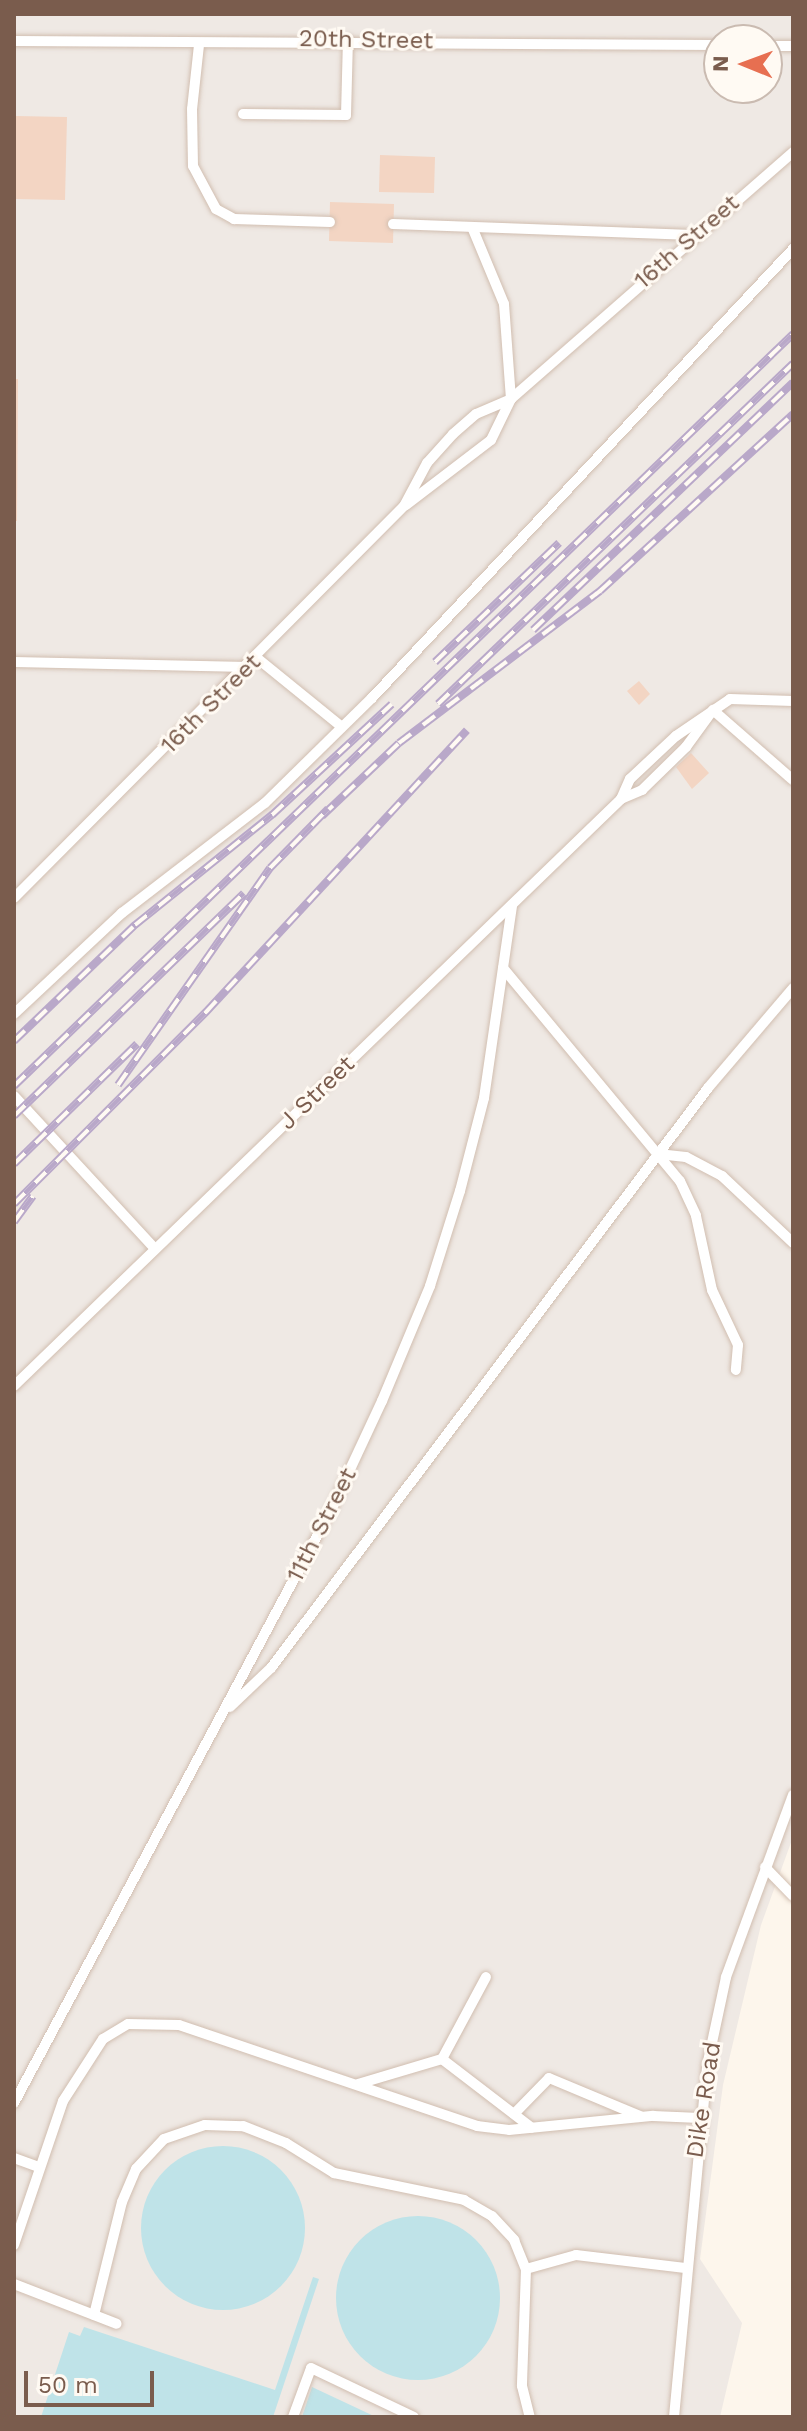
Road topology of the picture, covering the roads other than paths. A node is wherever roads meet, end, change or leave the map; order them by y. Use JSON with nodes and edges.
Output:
{"nodes":[{"id":1,"x":348,"y":40,"type":"junction"},
{"id":2,"x":14,"y":41,"type":"edge"},
{"id":3,"x":199,"y":45,"type":"junction"},
{"id":4,"x":703,"y":45,"type":"edge"},
{"id":5,"x":243,"y":114,"type":"dead end"},
{"id":6,"x":793,"y":152,"type":"edge"},
{"id":7,"x":330,"y":222,"type":"dead end"},
{"id":8,"x":393,"y":224,"type":"dead end"},
{"id":9,"x":472,"y":227,"type":"junction"},
{"id":10,"x":693,"y":235,"type":"junction"},
{"id":11,"x":793,"y":249,"type":"edge"},
{"id":12,"x":511,"y":399,"type":"junction"},
{"id":13,"x":404,"y":506,"type":"junction"},
{"id":14,"x":257,"y":658,"type":"junction"},
{"id":15,"x":14,"y":662,"type":"edge"},
{"id":16,"x":248,"y":667,"type":"junction"},
{"id":17,"x":793,"y":701,"type":"edge"},
{"id":18,"x":713,"y":710,"type":"junction"},
{"id":19,"x":342,"y":727,"type":"junction"},
{"id":20,"x":793,"y":780,"type":"edge"},
{"id":21,"x":14,"y":898,"type":"edge"},
{"id":22,"x":512,"y":905,"type":"junction"},
{"id":23,"x":503,"y":968,"type":"junction"},
{"id":24,"x":793,"y":988,"type":"edge"},
{"id":25,"x":14,"y":1014,"type":"edge"},
{"id":26,"x":14,"y":1096,"type":"edge"},
{"id":27,"x":658,"y":1154,"type":"junction"},
{"id":28,"x":793,"y":1243,"type":"edge"},
{"id":29,"x":155,"y":1249,"type":"junction"},
{"id":30,"x":736,"y":1370,"type":"dead end"},
{"id":31,"x":14,"y":1386,"type":"edge"},
{"id":32,"x":223,"y":1713,"type":"junction"},
{"id":33,"x":793,"y":1795,"type":"edge"},
{"id":34,"x":765,"y":1867,"type":"junction"},
{"id":35,"x":793,"y":1896,"type":"edge"},
{"id":36,"x":486,"y":1977,"type":"dead end"},
{"id":37,"x":442,"y":2059,"type":"junction"},
{"id":38,"x":356,"y":2085,"type":"junction"},
{"id":39,"x":14,"y":2103,"type":"edge"},
{"id":40,"x":514,"y":2114,"type":"junction"},
{"id":41,"x":643,"y":2117,"type":"junction"},
{"id":42,"x":700,"y":2118,"type":"junction"},
{"id":43,"x":532,"y":2128,"type":"junction"},
{"id":44,"x":14,"y":2158,"type":"edge"},
{"id":45,"x":39,"y":2167,"type":"junction"},
{"id":46,"x":14,"y":2245,"type":"edge"},
{"id":47,"x":685,"y":2268,"type":"junction"},
{"id":48,"x":526,"y":2269,"type":"junction"},
{"id":49,"x":14,"y":2284,"type":"edge"},
{"id":50,"x":94,"y":2315,"type":"junction"},
{"id":51,"x":117,"y":2324,"type":"dead end"},
{"id":52,"x":293,"y":2417,"type":"edge"},
{"id":53,"x":414,"y":2417,"type":"edge"},
{"id":54,"x":530,"y":2417,"type":"edge"},
{"id":55,"x":674,"y":2417,"type":"edge"}],
"edges":[{"from":1,"to":3,"type":"lane","name":"20th Street"},
{"from":1,"to":4,"type":"lane","name":"20th Street"},
{"from":1,"to":5,"type":"lane"},
{"from":2,"to":3,"type":"lane","name":"20th Street"},
{"from":3,"to":7,"type":"lane"},
{"from":6,"to":10,"type":"lane","name":"16th Street"},
{"from":8,"to":9,"type":"lane"},
{"from":9,"to":10,"type":"lane"},
{"from":9,"to":12,"type":"lane"},
{"from":10,"to":12,"type":"lane","name":"16th Street"},
{"from":11,"to":19,"type":"lane"},
{"from":12,"to":13,"type":"lane","name":"16th Street"},
{"from":12,"to":13,"type":"lane","name":"16th Street"},
{"from":13,"to":14,"type":"lane","name":"16th Street"},
{"from":14,"to":16,"type":"lane","name":"16th Street"},
{"from":14,"to":19,"type":"lane"},
{"from":15,"to":16,"type":"lane"},
{"from":16,"to":21,"type":"lane","name":"16th Street"},
{"from":17,"to":18,"type":"lane"},
{"from":18,"to":20,"type":"lane"},
{"from":18,"to":22,"type":"lane","name":"J Street"},
{"from":19,"to":25,"type":"lane"},
{"from":22,"to":23,"type":"lane","name":"11th Street"},
{"from":22,"to":29,"type":"lane","name":"J Street"},
{"from":23,"to":27,"type":"lane"},
{"from":23,"to":32,"type":"lane","name":"11th Street"},
{"from":24,"to":27,"type":"lane"},
{"from":26,"to":29,"type":"lane"},
{"from":27,"to":28,"type":"lane"},
{"from":27,"to":30,"type":"lane"},
{"from":27,"to":32,"type":"lane"},
{"from":29,"to":31,"type":"lane","name":"J Street"},
{"from":32,"to":39,"type":"lane","name":"11th Street"},
{"from":33,"to":34,"type":"lane","name":"Dike Road"},
{"from":34,"to":35,"type":"lane"},
{"from":34,"to":42,"type":"lane","name":"Dike Road"},
{"from":36,"to":37,"type":"lane"},
{"from":37,"to":38,"type":"lane"},
{"from":37,"to":40,"type":"lane"},
{"from":38,"to":43,"type":"lane"},
{"from":38,"to":45,"type":"lane"},
{"from":40,"to":41,"type":"lane"},
{"from":40,"to":43,"type":"lane"},
{"from":41,"to":42,"type":"lane"},
{"from":41,"to":43,"type":"lane"},
{"from":42,"to":47,"type":"lane","name":"Dike Road"},
{"from":44,"to":45,"type":"lane"},
{"from":45,"to":46,"type":"lane"},
{"from":47,"to":48,"type":"lane"},
{"from":47,"to":55,"type":"lane","name":"Dike Road"},
{"from":48,"to":50,"type":"lane"},
{"from":48,"to":54,"type":"lane"},
{"from":49,"to":50,"type":"lane"},
{"from":50,"to":51,"type":"lane"},
{"from":52,"to":53,"type":"lane"}]}
